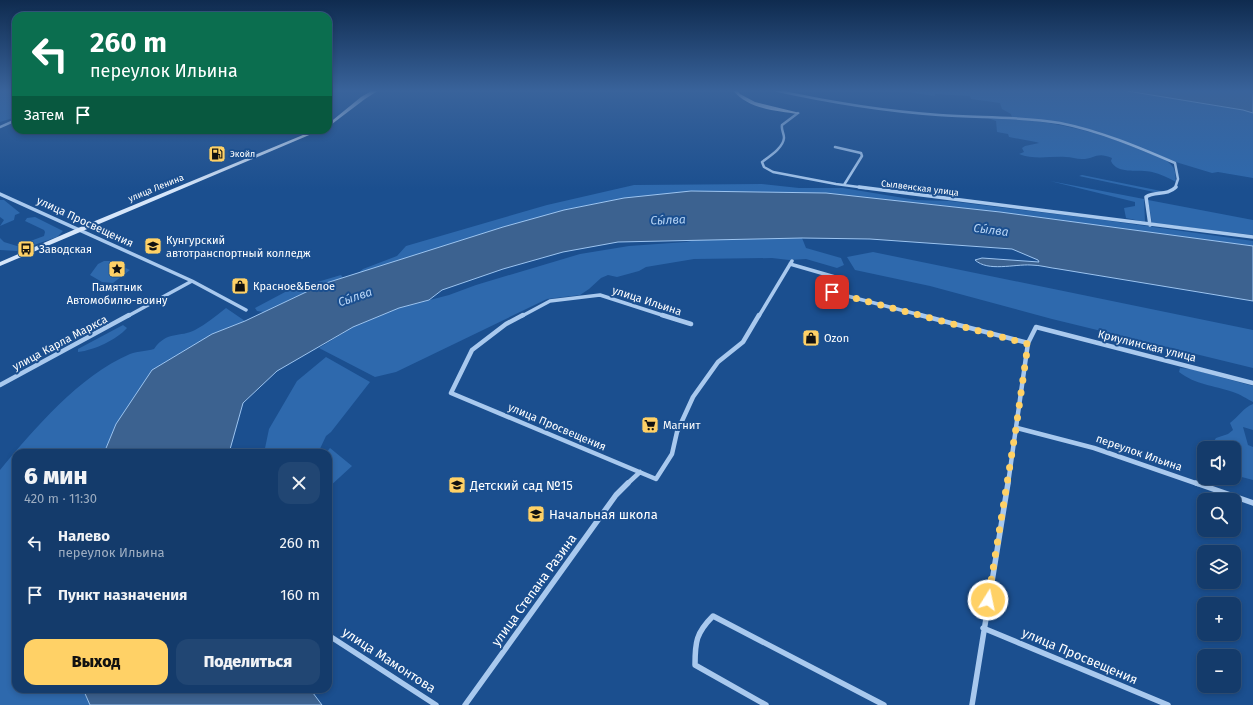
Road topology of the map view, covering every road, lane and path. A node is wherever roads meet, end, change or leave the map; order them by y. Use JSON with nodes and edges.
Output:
{"nodes":[{"id":1,"x":9,"y":123,"type":"edge"},
{"id":2,"x":785,"y":123,"type":"edge"},
{"id":3,"x":1057,"y":123,"type":"edge"},
{"id":4,"x":0,"y":127,"type":"edge"},
{"id":5,"x":309,"y":134,"type":"edge"},
{"id":6,"x":835,"y":147,"type":"dead end"},
{"id":7,"x":844,"y":185,"type":"junction"},
{"id":8,"x":0,"y":194,"type":"edge"},
{"id":9,"x":1150,"y":225,"type":"junction"},
{"id":10,"x":80,"y":229,"type":"junction"},
{"id":11,"x":1253,"y":237,"type":"edge"},
{"id":12,"x":0,"y":264,"type":"edge"},
{"id":13,"x":192,"y":282,"type":"junction"},
{"id":14,"x":246,"y":310,"type":"dead end"},
{"id":15,"x":691,"y":324,"type":"dead end"},
{"id":16,"x":1028,"y":344,"type":"junction"},
{"id":17,"x":1253,"y":383,"type":"edge"},
{"id":18,"x":0,"y":385,"type":"edge"},
{"id":19,"x":450,"y":393,"type":"joint"},
{"id":20,"x":1016,"y":428,"type":"junction"},
{"id":21,"x":640,"y":472,"type":"junction"},
{"id":22,"x":1253,"y":503,"type":"edge"},
{"id":23,"x":983,"y":628,"type":"junction"},
{"id":24,"x":332,"y":638,"type":"edge"},
{"id":25,"x":436,"y":705,"type":"edge"},
{"id":26,"x":465,"y":705,"type":"edge"},
{"id":27,"x":766,"y":705,"type":"edge"},
{"id":28,"x":884,"y":705,"type":"edge"},
{"id":29,"x":972,"y":705,"type":"edge"},
{"id":30,"x":1168,"y":705,"type":"edge"}],
"edges":[{"from":1,"to":4,"type":"street"},
{"from":2,"to":7,"type":"street","name":"Сылвенская улица"},
{"from":3,"to":9,"type":"street"},
{"from":5,"to":10,"type":"street","name":"улица Ленина"},
{"from":6,"to":7,"type":"street"},
{"from":7,"to":9,"type":"street","name":"Сылвенская улица"},
{"from":8,"to":10,"type":"street","name":"улица Просвещения"},
{"from":9,"to":11,"type":"street","name":"Сылвенская улица"},
{"from":10,"to":12,"type":"street","name":"улица Ленина"},
{"from":10,"to":13,"type":"street","name":"улица Просвещения"},
{"from":13,"to":14,"type":"street","name":"улица Просвещения"},
{"from":13,"to":18,"type":"street","name":"улица Карла Маркса"},
{"from":15,"to":19,"type":"street","name":"улица Ильина"},
{"from":16,"to":17,"type":"street","name":"Криулинская улица"},
{"from":16,"to":20,"type":"street"},
{"from":16,"to":21,"type":"street","name":"улица Просвещения"},
{"from":19,"to":21,"type":"street","name":"улица Просвещения"},
{"from":20,"to":22,"type":"street","name":"переулок Ильина"},
{"from":20,"to":23,"type":"street"},
{"from":21,"to":26,"type":"street","name":"улица Степана Разина"},
{"from":23,"to":29,"type":"street"},
{"from":23,"to":30,"type":"street","name":"улица Просвещения"},
{"from":24,"to":25,"type":"street","name":"улица Мамонтова"},
{"from":27,"to":28,"type":"street"}]}
